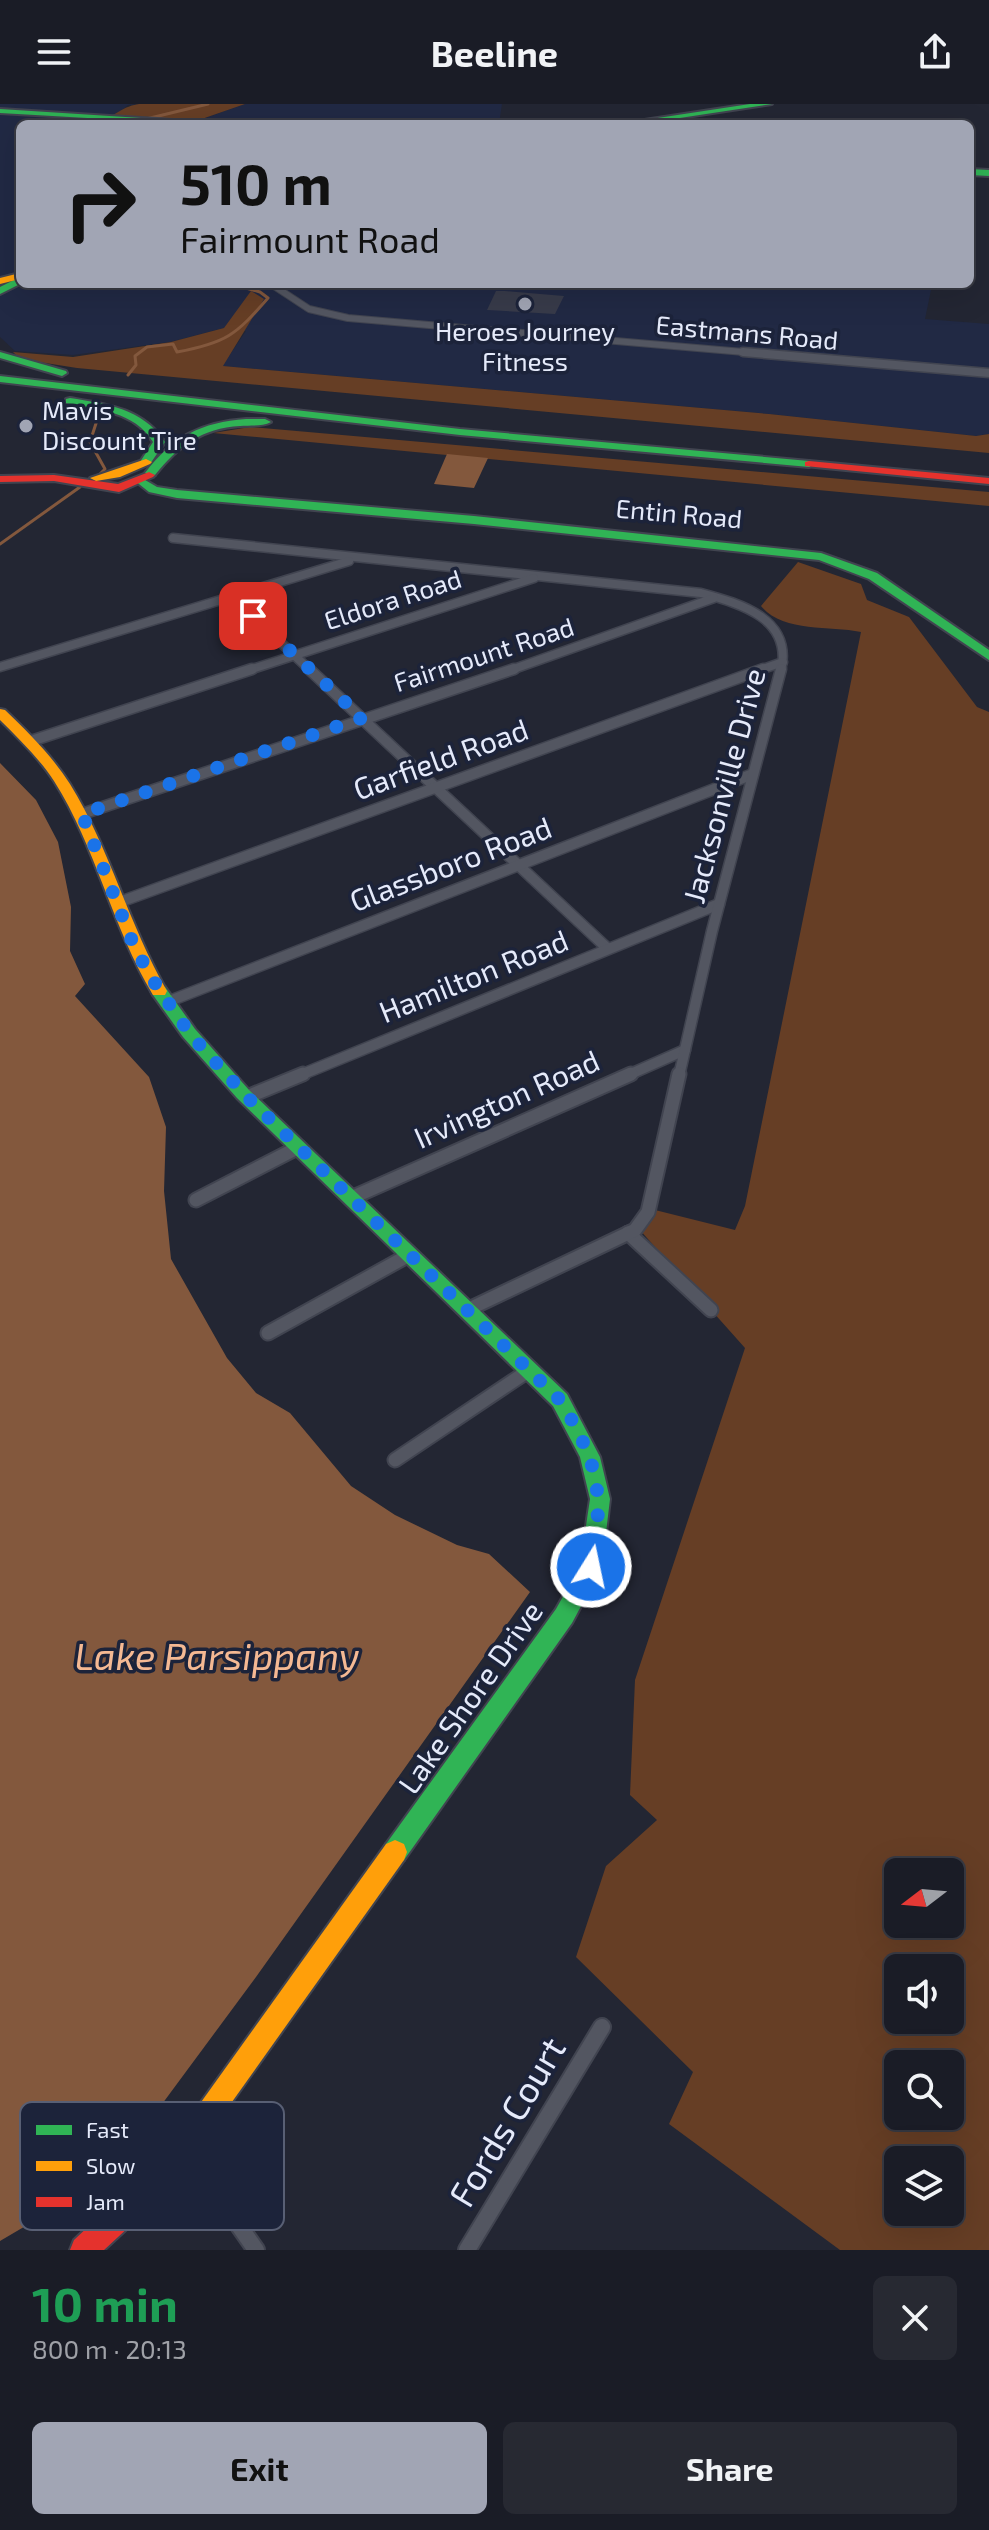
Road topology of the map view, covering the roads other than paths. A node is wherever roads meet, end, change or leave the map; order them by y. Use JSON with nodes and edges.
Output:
{"nodes":[{"id":1,"x":768,"y":104,"type":"edge"},
{"id":2,"x":0,"y":111,"type":"edge"},
{"id":3,"x":130,"y":120,"type":"edge"},
{"id":4,"x":651,"y":120,"type":"edge"},
{"id":5,"x":277,"y":288,"type":"edge"},
{"id":6,"x":0,"y":355,"type":"edge"},
{"id":7,"x":0,"y":372,"type":"edge"},
{"id":8,"x":989,"y":373,"type":"edge"},
{"id":9,"x":0,"y":379,"type":"edge"},
{"id":10,"x":111,"y":383,"type":"junction"},
{"id":11,"x":0,"y":390,"type":"edge"},
{"id":12,"x":338,"y":423,"type":"junction"},
{"id":13,"x":460,"y":432,"type":"junction"},
{"id":14,"x":989,"y":465,"type":"edge"},
{"id":15,"x":146,"y":472,"type":"junction"},
{"id":16,"x":0,"y":476,"type":"edge"},
{"id":17,"x":989,"y":481,"type":"edge"},
{"id":18,"x":173,"y":538,"type":"dead end"},
{"id":19,"x":357,"y":558,"type":"junction"},
{"id":20,"x":540,"y":576,"type":"junction"},
{"id":21,"x":232,"y":597,"type":"junction"},
{"id":22,"x":716,"y":597,"type":"junction"},
{"id":23,"x":295,"y":655,"type":"junction"},
{"id":24,"x":989,"y":656,"type":"edge"},
{"id":25,"x":783,"y":662,"type":"junction"},
{"id":26,"x":0,"y":667,"type":"edge"},
{"id":27,"x":0,"y":713,"type":"edge"},
{"id":28,"x":362,"y":718,"type":"junction"},
{"id":29,"x":31,"y":741,"type":"junction"},
{"id":30,"x":753,"y":774,"type":"junction"},
{"id":31,"x":436,"y":787,"type":"junction"},
{"id":32,"x":82,"y":814,"type":"junction"},
{"id":33,"x":519,"y":865,"type":"junction"},
{"id":34,"x":117,"y":903,"type":"junction"},
{"id":35,"x":719,"y":904,"type":"junction"},
{"id":36,"x":607,"y":948,"type":"junction"},
{"id":37,"x":167,"y":1002,"type":"junction"},
{"id":38,"x":685,"y":1050,"type":"junction"},
{"id":39,"x":247,"y":1097,"type":"junction"},
{"id":40,"x":299,"y":1147,"type":"junction"},
{"id":41,"x":351,"y":1198,"type":"junction"},
{"id":42,"x":196,"y":1200,"type":"dead end"},
{"id":43,"x":628,"y":1233,"type":"junction"},
{"id":44,"x":409,"y":1255,"type":"junction"},
{"id":45,"x":467,"y":1310,"type":"junction"},
{"id":46,"x":711,"y":1310,"type":"dead end"},
{"id":47,"x":268,"y":1333,"type":"dead end"},
{"id":48,"x":528,"y":1371,"type":"junction"},
{"id":49,"x":395,"y":1460,"type":"dead end"},
{"id":50,"x":602,"y":2027,"type":"dead end"},
{"id":51,"x":216,"y":2102,"type":"edge"},
{"id":52,"x":109,"y":2230,"type":"edge"},
{"id":53,"x":242,"y":2230,"type":"edge"},
{"id":54,"x":84,"y":2250,"type":"edge"},
{"id":55,"x":256,"y":2250,"type":"edge"},
{"id":56,"x":467,"y":2250,"type":"edge"}],
"edges":[{"from":1,"to":4,"type":"main road"},
{"from":2,"to":3,"type":"main road"},
{"from":5,"to":8,"type":"street","name":"Eastmans Road"},
{"from":6,"to":10,"type":"main road"},
{"from":7,"to":10,"type":"main road"},
{"from":9,"to":13,"type":"main road"},
{"from":10,"to":14,"type":"main road"},
{"from":11,"to":12,"type":"main road"},
{"from":11,"to":15,"type":"main road"},
{"from":12,"to":13,"type":"main road"},
{"from":12,"to":15,"type":"main road"},
{"from":13,"to":17,"type":"main road"},
{"from":15,"to":16,"type":"main road"},
{"from":15,"to":24,"type":"main road","name":"Entin Road"},
{"from":18,"to":19,"type":"street","name":"Jacksonville Drive"},
{"from":19,"to":20,"type":"street","name":"Jacksonville Drive"},
{"from":19,"to":21,"type":"street"},
{"from":20,"to":22,"type":"street","name":"Jacksonville Drive"},
{"from":20,"to":23,"type":"street","name":"Eldora Road"},
{"from":21,"to":23,"type":"street"},
{"from":21,"to":26,"type":"street"},
{"from":22,"to":25,"type":"street","name":"Jacksonville Drive"},
{"from":22,"to":28,"type":"street","name":"Fairmount Road"},
{"from":23,"to":28,"type":"street"},
{"from":23,"to":29,"type":"street","name":"Eldora Road"},
{"from":25,"to":30,"type":"street","name":"Jacksonville Drive"},
{"from":25,"to":31,"type":"street","name":"Garfield Road"},
{"from":27,"to":29,"type":"main road","name":"Lake Shore Drive"},
{"from":28,"to":31,"type":"street"},
{"from":28,"to":32,"type":"street","name":"Fairmount Road"},
{"from":29,"to":32,"type":"main road","name":"Lake Shore Drive"},
{"from":30,"to":33,"type":"street","name":"Glassboro Road"},
{"from":30,"to":35,"type":"street","name":"Jacksonville Drive"},
{"from":31,"to":33,"type":"street"},
{"from":31,"to":34,"type":"street","name":"Garfield Road"},
{"from":32,"to":34,"type":"main road","name":"Lake Shore Drive"},
{"from":33,"to":36,"type":"street"},
{"from":33,"to":37,"type":"street","name":"Glassboro Road"},
{"from":34,"to":37,"type":"main road","name":"Lake Shore Drive"},
{"from":35,"to":36,"type":"street","name":"Hamilton Road"},
{"from":35,"to":38,"type":"street","name":"Jacksonville Drive"},
{"from":36,"to":39,"type":"street","name":"Hamilton Road"},
{"from":37,"to":39,"type":"main road","name":"Lake Shore Drive"},
{"from":38,"to":41,"type":"street","name":"Irvington Road"},
{"from":38,"to":43,"type":"street","name":"Jacksonville Drive"},
{"from":39,"to":40,"type":"main road","name":"Lake Shore Drive"},
{"from":40,"to":41,"type":"main road","name":"Lake Shore Drive"},
{"from":40,"to":42,"type":"street"},
{"from":41,"to":44,"type":"main road","name":"Lake Shore Drive"},
{"from":43,"to":45,"type":"street","name":"Jacksonville Drive"},
{"from":43,"to":46,"type":"street"},
{"from":44,"to":45,"type":"main road","name":"Lake Shore Drive"},
{"from":44,"to":47,"type":"street"},
{"from":45,"to":48,"type":"main road","name":"Lake Shore Drive"},
{"from":48,"to":49,"type":"street"},
{"from":48,"to":51,"type":"main road","name":"Lake Shore Drive"},
{"from":50,"to":56,"type":"street","name":"Fords Court"},
{"from":52,"to":54,"type":"main road","name":"Lake Shore Drive"},
{"from":53,"to":55,"type":"street"}]}
